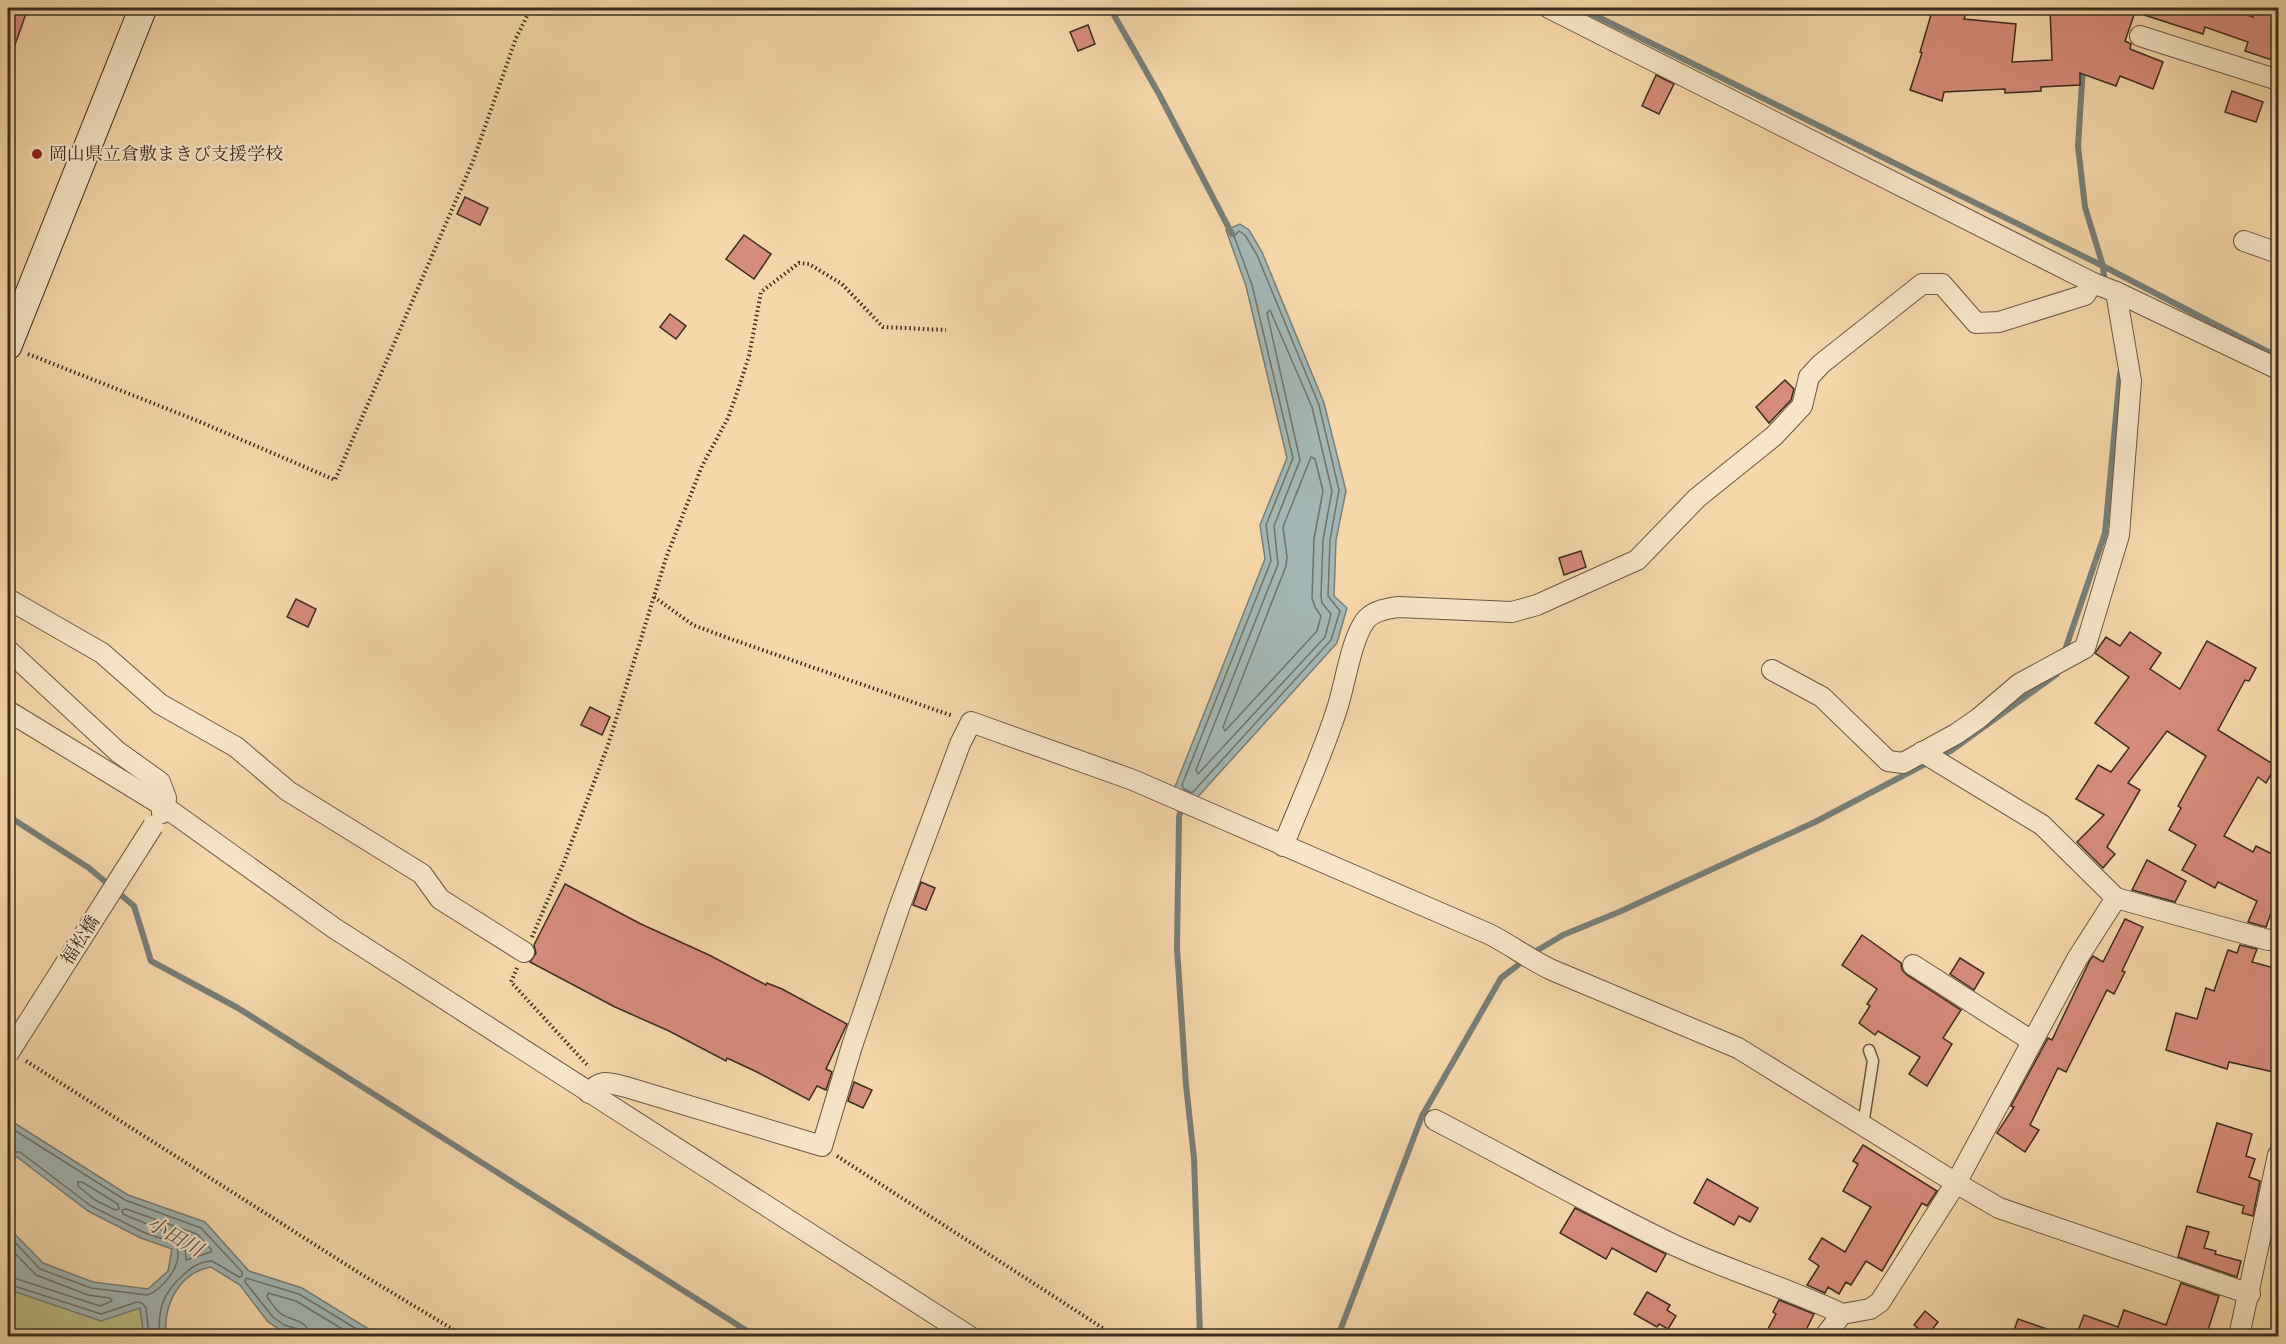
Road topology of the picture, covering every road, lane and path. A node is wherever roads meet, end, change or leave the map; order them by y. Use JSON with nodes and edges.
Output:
{"nodes":[{"id":1,"x":143,"y":8,"type":"edge"},
{"id":2,"x":529,"y":8,"type":"edge"},
{"id":3,"x":1548,"y":8,"type":"edge"},
{"id":4,"x":2140,"y":36,"type":"dead end"},
{"id":5,"x":2278,"y":80,"type":"edge"},
{"id":6,"x":2244,"y":241,"type":"dead end"},
{"id":7,"x":2278,"y":253,"type":"edge"},
{"id":8,"x":2093,"y":283,"type":"junction"},
{"id":9,"x":2116,"y":292,"type":"junction"},
{"id":10,"x":946,"y":330,"type":"dead end"},
{"id":11,"x":13,"y":341,"type":"edge"},
{"id":12,"x":2278,"y":369,"type":"edge"},
{"id":13,"x":654,"y":597,"type":"junction"},
{"id":14,"x":8,"y":599,"type":"edge"},
{"id":15,"x":8,"y":650,"type":"edge"},
{"id":16,"x":1772,"y":670,"type":"dead end"},
{"id":17,"x":8,"y":711,"type":"edge"},
{"id":18,"x":971,"y":722,"type":"junction"},
{"id":19,"x":1922,"y":752,"type":"junction"},
{"id":20,"x":165,"y":807,"type":"junction"},
{"id":21,"x":1282,"y":846,"type":"junction"},
{"id":22,"x":2116,"y":898,"type":"junction"},
{"id":23,"x":2278,"y":938,"type":"edge"},
{"id":24,"x":524,"y":952,"type":"junction"},
{"id":25,"x":1913,"y":965,"type":"dead end"},
{"id":26,"x":2032,"y":1041,"type":"junction"},
{"id":27,"x":1869,"y":1050,"type":"dead end"},
{"id":28,"x":12,"y":1055,"type":"edge"},
{"id":29,"x":593,"y":1089,"type":"junction"},
{"id":30,"x":1435,"y":1120,"type":"dead end"},
{"id":31,"x":1863,"y":1125,"type":"junction"},
{"id":32,"x":822,"y":1146,"type":"junction"},
{"id":33,"x":2278,"y":1155,"type":"edge"},
{"id":34,"x":1956,"y":1183,"type":"junction"},
{"id":35,"x":2250,"y":1294,"type":"junction"},
{"id":36,"x":1842,"y":1314,"type":"junction"},
{"id":37,"x":464,"y":1336,"type":"edge"},
{"id":38,"x":969,"y":1336,"type":"edge"},
{"id":39,"x":1115,"y":1336,"type":"edge"},
{"id":40,"x":1826,"y":1336,"type":"edge"},
{"id":41,"x":2239,"y":1336,"type":"edge"}],
"edges":[{"from":1,"to":11,"type":"street"},
{"from":2,"to":11,"type":"path"},
{"from":3,"to":8,"type":"street"},
{"from":4,"to":5,"type":"street"},
{"from":6,"to":7,"type":"street"},
{"from":8,"to":9,"type":"street"},
{"from":8,"to":21,"type":"street"},
{"from":9,"to":12,"type":"street"},
{"from":9,"to":19,"type":"street"},
{"from":10,"to":13,"type":"path"},
{"from":13,"to":18,"type":"path"},
{"from":13,"to":24,"type":"path"},
{"from":14,"to":24,"type":"street"},
{"from":15,"to":20,"type":"street"},
{"from":16,"to":19,"type":"street"},
{"from":17,"to":20,"type":"street"},
{"from":18,"to":21,"type":"street"},
{"from":18,"to":32,"type":"street"},
{"from":19,"to":22,"type":"street"},
{"from":20,"to":28,"type":"street","name":"福松橋","bridge":true},
{"from":20,"to":29,"type":"street"},
{"from":21,"to":31,"type":"street"},
{"from":22,"to":23,"type":"street"},
{"from":22,"to":26,"type":"street"},
{"from":24,"to":29,"type":"path"},
{"from":25,"to":26,"type":"street"},
{"from":26,"to":34,"type":"street"},
{"from":27,"to":31,"type":"lane"},
{"from":28,"to":37,"type":"path"},
{"from":29,"to":32,"type":"street"},
{"from":29,"to":38,"type":"street"},
{"from":30,"to":36,"type":"street"},
{"from":31,"to":34,"type":"street"},
{"from":32,"to":39,"type":"path"},
{"from":33,"to":35,"type":"street"},
{"from":34,"to":35,"type":"street"},
{"from":34,"to":36,"type":"street"},
{"from":35,"to":41,"type":"street"},
{"from":36,"to":40,"type":"street"}]}
